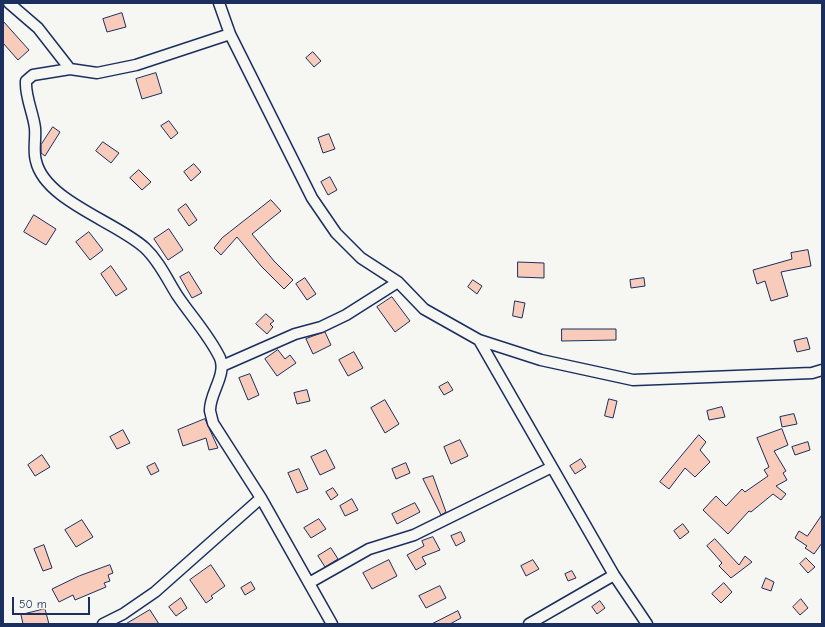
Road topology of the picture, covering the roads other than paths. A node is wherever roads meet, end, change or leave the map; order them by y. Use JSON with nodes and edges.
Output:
{"nodes":[{"id":1,"x":9,"y":3,"type":"edge"},
{"id":2,"x":219,"y":3,"type":"edge"},
{"id":3,"x":230,"y":34,"type":"junction"},
{"id":4,"x":70,"y":69,"type":"junction"},
{"id":5,"x":398,"y":282,"type":"junction"},
{"id":6,"x":479,"y":340,"type":"junction"},
{"id":7,"x":222,"y":366,"type":"junction"},
{"id":8,"x":822,"y":370,"type":"edge"},
{"id":9,"x":552,"y":467,"type":"junction"},
{"id":10,"x":261,"y":498,"type":"junction"},
{"id":11,"x":614,"y":575,"type":"junction"},
{"id":12,"x":309,"y":583,"type":"junction"},
{"id":13,"x":103,"y":624,"type":"edge"},
{"id":14,"x":332,"y":624,"type":"edge"},
{"id":15,"x":530,"y":624,"type":"edge"},
{"id":16,"x":646,"y":624,"type":"edge"}],
"edges":[{"from":1,"to":4,"type":"street"},
{"from":2,"to":3,"type":"street"},
{"from":3,"to":4,"type":"street"},
{"from":3,"to":5,"type":"street"},
{"from":4,"to":7,"type":"street"},
{"from":5,"to":6,"type":"street"},
{"from":5,"to":7,"type":"street"},
{"from":6,"to":8,"type":"street"},
{"from":6,"to":9,"type":"street"},
{"from":7,"to":10,"type":"street"},
{"from":9,"to":11,"type":"street"},
{"from":9,"to":12,"type":"street"},
{"from":10,"to":12,"type":"street"},
{"from":10,"to":13,"type":"street"},
{"from":11,"to":15,"type":"street"},
{"from":11,"to":16,"type":"street"},
{"from":12,"to":14,"type":"street"}]}
